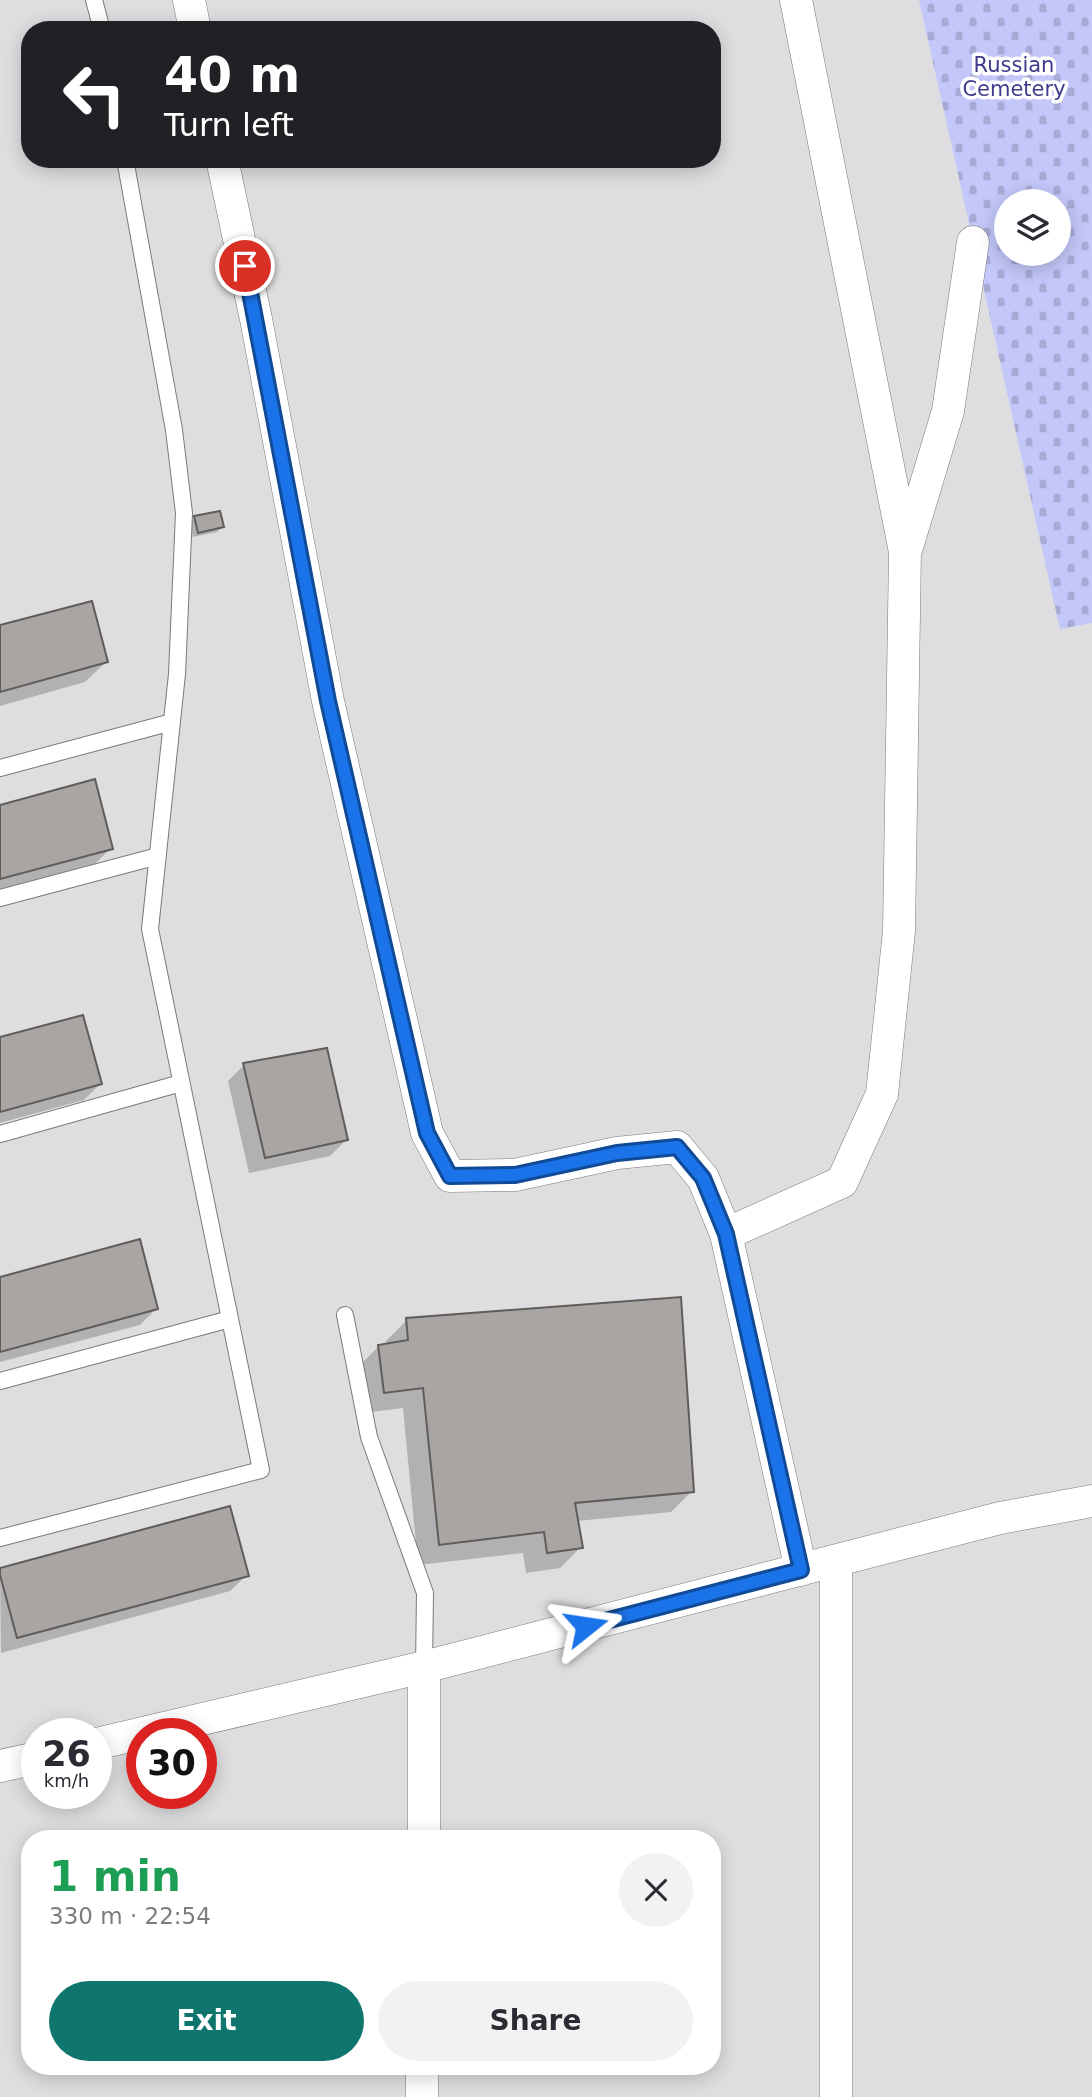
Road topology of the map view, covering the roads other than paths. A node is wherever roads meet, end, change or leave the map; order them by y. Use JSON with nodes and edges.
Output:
{"nodes":[{"id":1,"x":93,"y":0,"type":"edge"},
{"id":2,"x":189,"y":0,"type":"edge"},
{"id":3,"x":796,"y":0,"type":"edge"},
{"id":4,"x":99,"y":21,"type":"edge"},
{"id":5,"x":193,"y":21,"type":"edge"},
{"id":6,"x":127,"y":168,"type":"edge"},
{"id":7,"x":224,"y":168,"type":"edge"},
{"id":8,"x":973,"y":242,"type":"dead end"},
{"id":9,"x":905,"y":552,"type":"junction"},
{"id":10,"x":172,"y":722,"type":"junction"},
{"id":11,"x":0,"y":768,"type":"edge"},
{"id":12,"x":158,"y":856,"type":"junction"},
{"id":13,"x":0,"y":898,"type":"edge"},
{"id":14,"x":181,"y":1083,"type":"junction"},
{"id":15,"x":0,"y":1134,"type":"edge"},
{"id":16,"x":726,"y":1234,"type":"junction"},
{"id":17,"x":345,"y":1315,"type":"dead end"},
{"id":18,"x":230,"y":1319,"type":"junction"},
{"id":19,"x":0,"y":1381,"type":"edge"},
{"id":20,"x":1092,"y":1501,"type":"edge"},
{"id":21,"x":0,"y":1538,"type":"edge"},
{"id":22,"x":836,"y":1561,"type":"junction"},
{"id":23,"x":801,"y":1570,"type":"junction"},
{"id":24,"x":425,"y":1667,"type":"junction"},
{"id":25,"x":112,"y":1740,"type":"edge"},
{"id":26,"x":21,"y":1761,"type":"edge"},
{"id":27,"x":0,"y":1766,"type":"edge"},
{"id":28,"x":424,"y":1830,"type":"edge"},
{"id":29,"x":422,"y":2075,"type":"edge"},
{"id":30,"x":422,"y":2097,"type":"edge"},
{"id":31,"x":836,"y":2097,"type":"edge"}],
"edges":[{"from":1,"to":4,"type":"lane"},
{"from":2,"to":5,"type":"street"},
{"from":3,"to":9,"type":"street"},
{"from":6,"to":10,"type":"lane"},
{"from":7,"to":16,"type":"street"},
{"from":8,"to":9,"type":"street"},
{"from":9,"to":16,"type":"street"},
{"from":10,"to":11,"type":"lane"},
{"from":10,"to":12,"type":"lane"},
{"from":12,"to":13,"type":"lane"},
{"from":12,"to":14,"type":"lane"},
{"from":14,"to":15,"type":"lane"},
{"from":14,"to":18,"type":"lane"},
{"from":16,"to":23,"type":"street"},
{"from":17,"to":24,"type":"lane"},
{"from":18,"to":19,"type":"lane"},
{"from":18,"to":21,"type":"lane"},
{"from":20,"to":22,"type":"street"},
{"from":22,"to":23,"type":"street"},
{"from":22,"to":31,"type":"street"},
{"from":23,"to":24,"type":"street"},
{"from":24,"to":25,"type":"street"},
{"from":24,"to":28,"type":"street"},
{"from":26,"to":27,"type":"street"},
{"from":29,"to":30,"type":"street"}]}
